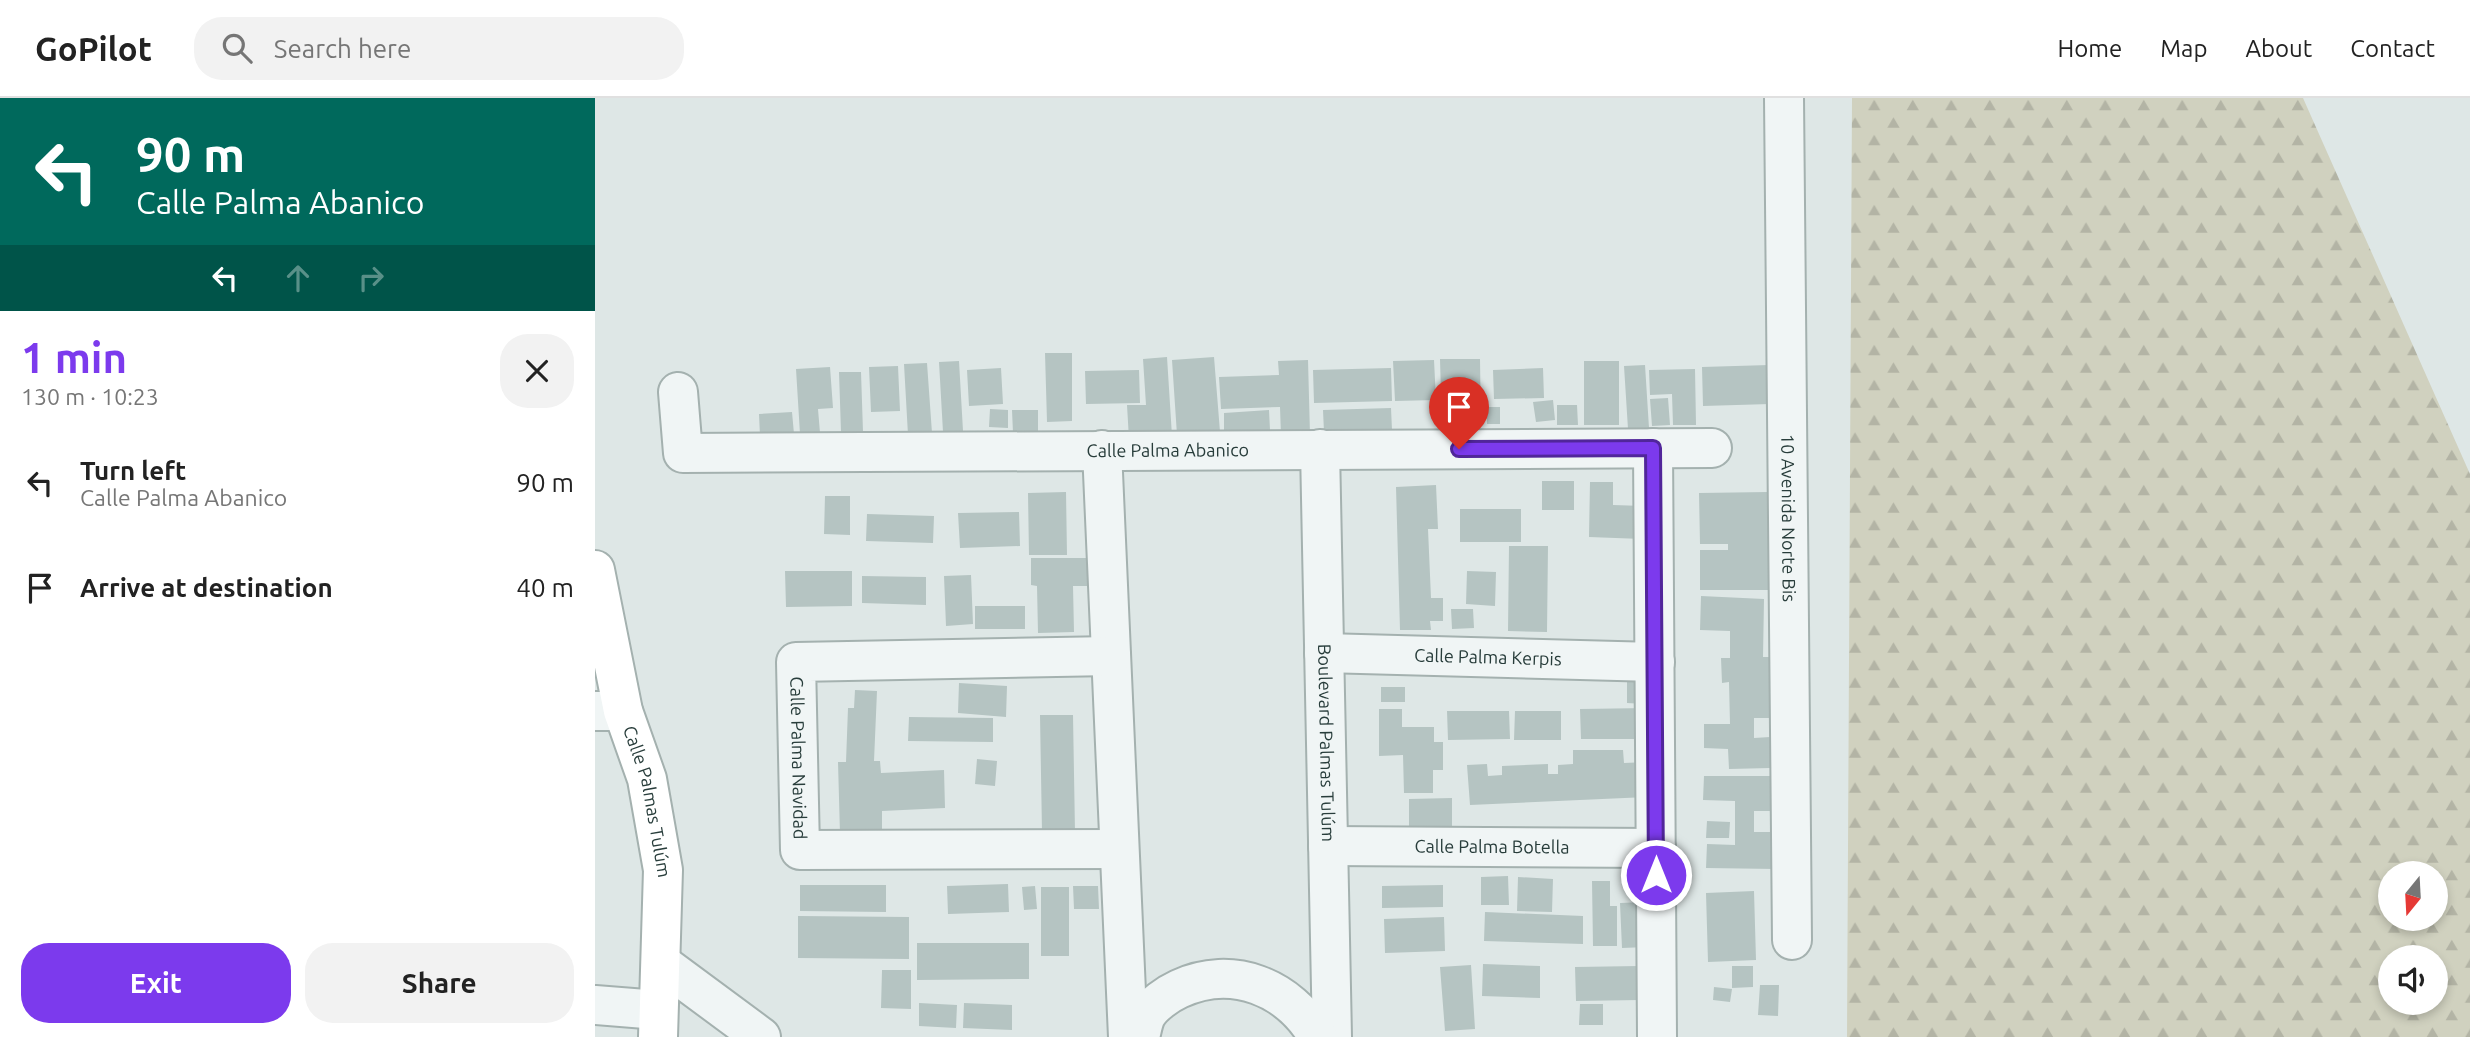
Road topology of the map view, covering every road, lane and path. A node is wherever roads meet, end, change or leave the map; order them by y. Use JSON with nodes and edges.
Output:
{"nodes":[{"id":1,"x":1784,"y":98,"type":"edge"},
{"id":2,"x":678,"y":393,"type":"dead end"},
{"id":3,"x":1712,"y":447,"type":"dead end"},
{"id":4,"x":1653,"y":448,"type":"junction"},
{"id":5,"x":1320,"y":449,"type":"junction"},
{"id":6,"x":1102,"y":450,"type":"junction"},
{"id":7,"x":595,"y":570,"type":"edge"},
{"id":8,"x":1324,"y":653,"type":"junction"},
{"id":9,"x":1111,"y":656,"type":"junction"},
{"id":10,"x":1655,"y":662,"type":"junction"},
{"id":11,"x":609,"y":711,"type":"edge"},
{"id":12,"x":1328,"y":846,"type":"junction"},
{"id":13,"x":1656,"y":848,"type":"junction"},
{"id":14,"x":1119,"y":849,"type":"junction"},
{"id":15,"x":1792,"y":940,"type":"dead end"},
{"id":16,"x":661,"y":963,"type":"junction"},
{"id":17,"x":595,"y":1004,"type":"edge"},
{"id":18,"x":658,"y":1023,"type":"edge"},
{"id":19,"x":761,"y":1037,"type":"edge"},
{"id":20,"x":1128,"y":1037,"type":"edge"},
{"id":21,"x":1140,"y":1037,"type":"edge"},
{"id":22,"x":1318,"y":1037,"type":"edge"},
{"id":23,"x":1332,"y":1037,"type":"edge"},
{"id":24,"x":1657,"y":1037,"type":"edge"}],
"edges":[{"from":1,"to":15,"type":"street","name":"10 Avenida Norte Bis"},
{"from":2,"to":6,"type":"street","name":"Calle Palma Abanico"},
{"from":3,"to":4,"type":"street","name":"Calle Palma Abanico"},
{"from":4,"to":5,"type":"street","name":"Calle Palma Abanico"},
{"from":4,"to":10,"type":"street"},
{"from":5,"to":6,"type":"street","name":"Calle Palma Abanico"},
{"from":5,"to":8,"type":"street","name":"Boulevard Palmas Tulúm"},
{"from":6,"to":9,"type":"street"},
{"from":7,"to":11,"type":"main road","name":"Calle Palmas Tulúm"},
{"from":8,"to":10,"type":"street","name":"Calle Palma Kerpis"},
{"from":8,"to":12,"type":"street","name":"Boulevard Palmas Tulúm"},
{"from":9,"to":14,"type":"street"},
{"from":9,"to":14,"type":"street","name":"Calle Palma Navidad"},
{"from":10,"to":13,"type":"street"},
{"from":11,"to":16,"type":"main road","name":"Calle Palmas Tulúm"},
{"from":12,"to":13,"type":"street","name":"Calle Palma Botella"},
{"from":12,"to":23,"type":"street","name":"Boulevard Palmas Tulúm"},
{"from":13,"to":24,"type":"street"},
{"from":14,"to":20,"type":"street"},
{"from":16,"to":18,"type":"main road","name":"Calle Palmas Tulúm"},
{"from":16,"to":19,"type":"street"},
{"from":17,"to":18,"type":"street"},
{"from":21,"to":22,"type":"street"}]}
